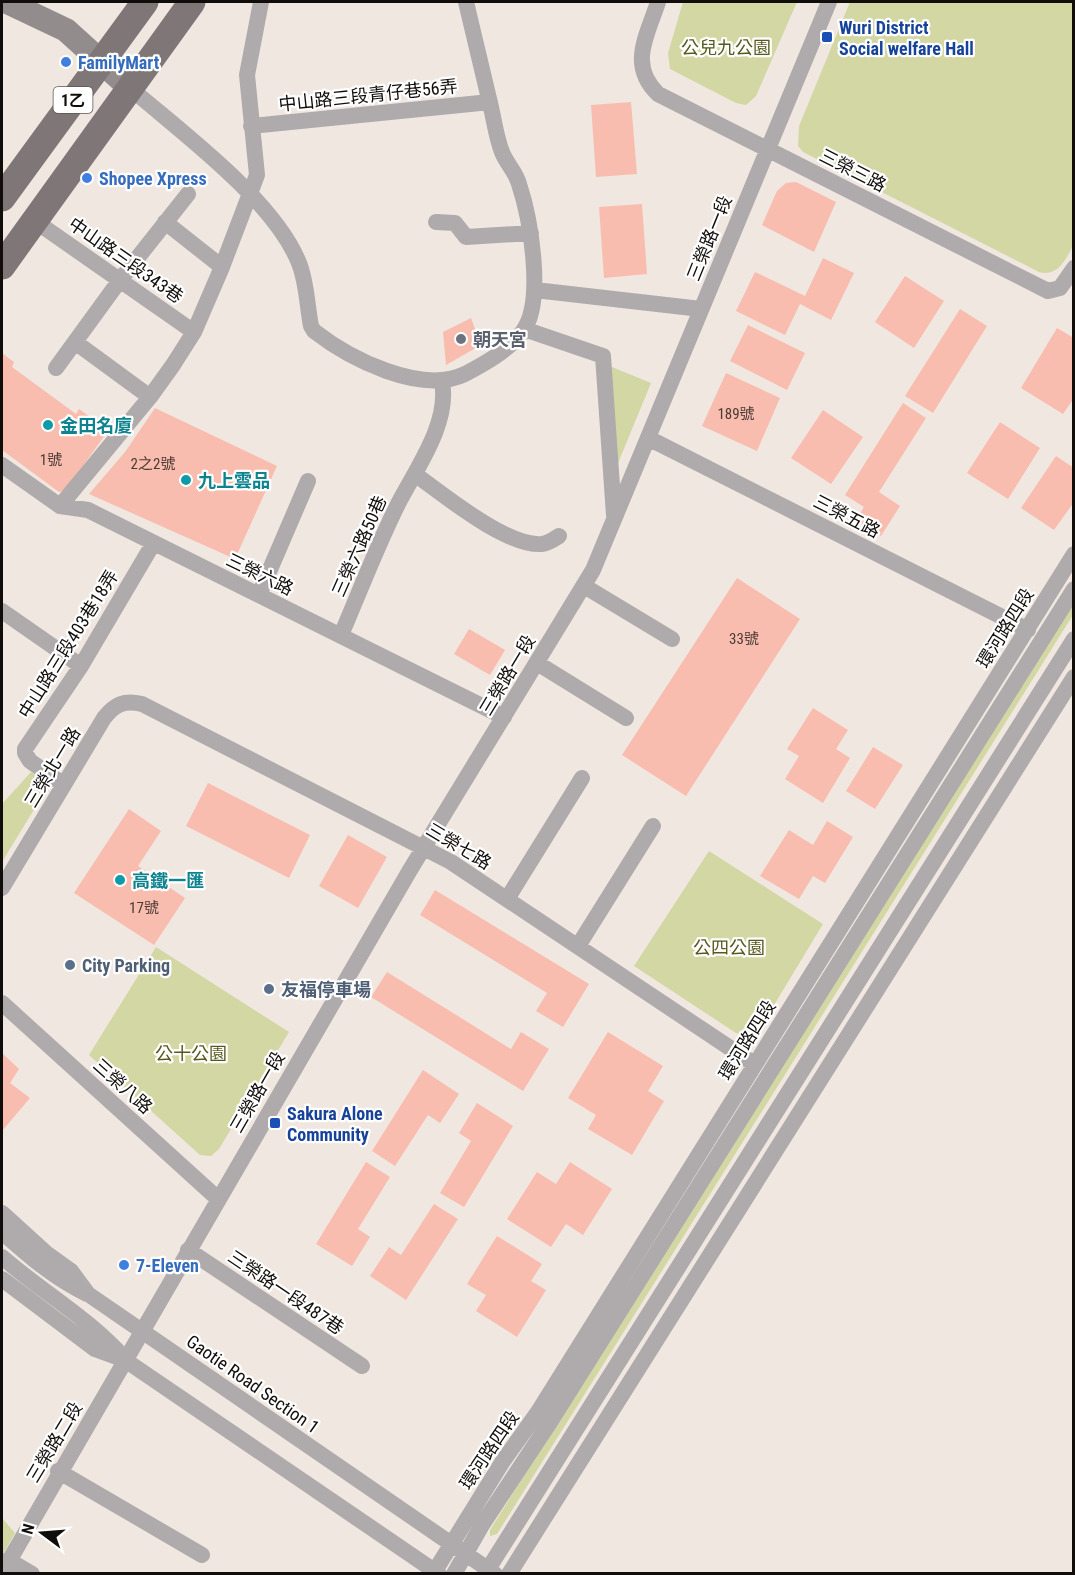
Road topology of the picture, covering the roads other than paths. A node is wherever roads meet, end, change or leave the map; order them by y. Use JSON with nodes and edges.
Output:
{"nodes":[{"id":1,"x":145,"y":2,"type":"edge"},
{"id":2,"x":192,"y":2,"type":"edge"},
{"id":3,"x":261,"y":2,"type":"edge"},
{"id":4,"x":466,"y":2,"type":"edge"},
{"id":5,"x":658,"y":2,"type":"edge"},
{"id":6,"x":829,"y":2,"type":"edge"},
{"id":7,"x":20,"y":4,"type":"edge"},
{"id":8,"x":101,"y":62,"type":"junction"},
{"id":9,"x":129,"y":87,"type":"junction"},
{"id":10,"x":490,"y":102,"type":"junction"},
{"id":11,"x":251,"y":126,"type":"junction"},
{"id":12,"x":768,"y":148,"type":"junction"},
{"id":13,"x":249,"y":193,"type":"junction"},
{"id":14,"x":188,"y":194,"type":"dead end"},
{"id":15,"x":2,"y":198,"type":"edge"},
{"id":16,"x":35,"y":220,"type":"junction"},
{"id":17,"x":165,"y":222,"type":"junction"},
{"id":18,"x":436,"y":222,"type":"dead end"},
{"id":19,"x":531,"y":233,"type":"junction"},
{"id":20,"x":2,"y":266,"type":"edge"},
{"id":21,"x":222,"y":267,"type":"junction"},
{"id":22,"x":1074,"y":268,"type":"edge"},
{"id":23,"x":120,"y":280,"type":"junction"},
{"id":24,"x":535,"y":290,"type":"junction"},
{"id":25,"x":701,"y":309,"type":"junction"},
{"id":26,"x":524,"y":329,"type":"junction"},
{"id":27,"x":194,"y":332,"type":"junction"},
{"id":28,"x":75,"y":342,"type":"junction"},
{"id":29,"x":56,"y":368,"type":"dead end"},
{"id":30,"x":442,"y":382,"type":"junction"},
{"id":31,"x":150,"y":397,"type":"junction"},
{"id":32,"x":648,"y":438,"type":"junction"},
{"id":33,"x":2,"y":465,"type":"edge"},
{"id":34,"x":416,"y":475,"type":"junction"},
{"id":35,"x":308,"y":481,"type":"dead end"},
{"id":36,"x":60,"y":506,"type":"junction"},
{"id":37,"x":614,"y":519,"type":"junction"},
{"id":38,"x":559,"y":536,"type":"dead end"},
{"id":39,"x":153,"y":544,"type":"junction"},
{"id":40,"x":1074,"y":554,"type":"edge"},
{"id":41,"x":584,"y":586,"type":"junction"},
{"id":42,"x":1074,"y":589,"type":"edge"},
{"id":43,"x":259,"y":595,"type":"junction"},
{"id":44,"x":2,"y":612,"type":"edge"},
{"id":45,"x":1028,"y":630,"type":"junction"},
{"id":46,"x":341,"y":634,"type":"junction"},
{"id":47,"x":672,"y":639,"type":"dead end"},
{"id":48,"x":1074,"y":639,"type":"edge"},
{"id":49,"x":537,"y":663,"type":"junction"},
{"id":50,"x":81,"y":666,"type":"junction"},
{"id":51,"x":1074,"y":677,"type":"edge"},
{"id":52,"x":122,"y":702,"type":"joint"},
{"id":53,"x":504,"y":717,"type":"junction"},
{"id":54,"x":626,"y":717,"type":"dead end"},
{"id":55,"x":582,"y":778,"type":"dead end"},
{"id":56,"x":64,"y":785,"type":"junction"},
{"id":57,"x":653,"y":826,"type":"dead end"},
{"id":58,"x":424,"y":846,"type":"junction"},
{"id":59,"x":2,"y":888,"type":"edge"},
{"id":60,"x":507,"y":899,"type":"junction"},
{"id":61,"x":578,"y":946,"type":"junction"},
{"id":62,"x":2,"y":1003,"type":"edge"},
{"id":63,"x":754,"y":1064,"type":"junction"},
{"id":64,"x":217,"y":1198,"type":"junction"},
{"id":65,"x":2,"y":1212,"type":"edge"},
{"id":66,"x":2,"y":1232,"type":"edge"},
{"id":67,"x":188,"y":1250,"type":"junction"},
{"id":68,"x":2,"y":1257,"type":"edge"},
{"id":69,"x":2,"y":1279,"type":"edge"},
{"id":70,"x":88,"y":1294,"type":"junction"},
{"id":71,"x":142,"y":1332,"type":"junction"},
{"id":72,"x":125,"y":1360,"type":"junction"},
{"id":73,"x":362,"y":1366,"type":"dead end"},
{"id":74,"x":58,"y":1471,"type":"junction"},
{"id":75,"x":458,"y":1549,"type":"junction"},
{"id":76,"x":202,"y":1555,"type":"dead end"},
{"id":77,"x":5,"y":1566,"type":"edge"},
{"id":78,"x":436,"y":1572,"type":"edge"},
{"id":79,"x":489,"y":1572,"type":"edge"},
{"id":80,"x":33,"y":1574,"type":"edge"},
{"id":81,"x":453,"y":1574,"type":"edge"},
{"id":82,"x":509,"y":1574,"type":"edge"}],
"edges":[{"from":1,"to":8,"type":"main road","number":"1乙"},
{"from":2,"to":9,"type":"main road","number":"1乙"},
{"from":3,"to":11,"type":"street"},
{"from":4,"to":10,"type":"street"},
{"from":5,"to":12,"type":"street","name":"三榮三路"},
{"from":6,"to":12,"type":"street","name":"三榮路一段"},
{"from":7,"to":8,"type":"main road"},
{"from":8,"to":9,"type":"main road"},
{"from":8,"to":15,"type":"main road","number":"1乙"},
{"from":9,"to":13,"type":"street"},
{"from":9,"to":16,"type":"main road","number":"1乙"},
{"from":10,"to":11,"type":"street","name":"中山路三段青仔巷56弄"},
{"from":10,"to":19,"type":"street"},
{"from":11,"to":13,"type":"street"},
{"from":12,"to":22,"type":"street","name":"三榮三路"},
{"from":12,"to":25,"type":"street","name":"三榮路一段"},
{"from":13,"to":21,"type":"street"},
{"from":13,"to":30,"type":"street"},
{"from":14,"to":17,"type":"street"},
{"from":16,"to":20,"type":"main road","number":"1乙"},
{"from":16,"to":23,"type":"street","name":"中山路三段343巷"},
{"from":17,"to":21,"type":"street"},
{"from":17,"to":23,"type":"street"},
{"from":18,"to":19,"type":"street"},
{"from":19,"to":24,"type":"street"},
{"from":21,"to":27,"type":"street"},
{"from":23,"to":27,"type":"street","name":"中山路三段343巷"},
{"from":23,"to":28,"type":"street"},
{"from":24,"to":25,"type":"street"},
{"from":24,"to":26,"type":"street"},
{"from":25,"to":32,"type":"street","name":"三榮路一段"},
{"from":26,"to":30,"type":"street"},
{"from":26,"to":37,"type":"street"},
{"from":27,"to":31,"type":"street"},
{"from":28,"to":29,"type":"street"},
{"from":28,"to":31,"type":"street"},
{"from":30,"to":34,"type":"street","name":"三榮六路50巷"},
{"from":31,"to":36,"type":"street"},
{"from":32,"to":37,"type":"street","name":"三榮路一段"},
{"from":32,"to":45,"type":"street","name":"三榮五路"},
{"from":33,"to":36,"type":"street","name":"三榮六路"},
{"from":34,"to":38,"type":"street"},
{"from":34,"to":46,"type":"street","name":"三榮六路50巷"},
{"from":35,"to":43,"type":"street"},
{"from":36,"to":39,"type":"street","name":"三榮六路"},
{"from":37,"to":41,"type":"street","name":"三榮路一段"},
{"from":39,"to":43,"type":"street","name":"三榮六路"},
{"from":39,"to":50,"type":"street","name":"中山路三段403巷18弄"},
{"from":40,"to":45,"type":"street","name":"環河路四段"},
{"from":41,"to":47,"type":"street"},
{"from":41,"to":49,"type":"street","name":"三榮路一段"},
{"from":42,"to":75,"type":"street","name":"環河路四段"},
{"from":43,"to":46,"type":"street","name":"三榮六路"},
{"from":44,"to":50,"type":"street"},
{"from":45,"to":63,"type":"street","name":"環河路四段"},
{"from":46,"to":53,"type":"street","name":"三榮六路"},
{"from":48,"to":79,"type":"street"},
{"from":49,"to":53,"type":"street","name":"三榮路一段"},
{"from":49,"to":54,"type":"street"},
{"from":50,"to":56,"type":"street","name":"中山路三段403巷18弄"},
{"from":51,"to":82,"type":"street"},
{"from":52,"to":56,"type":"street","name":"三榮北一路"},
{"from":52,"to":58,"type":"street","name":"三榮七路"},
{"from":53,"to":58,"type":"street","name":"三榮路一段"},
{"from":55,"to":60,"type":"street"},
{"from":56,"to":59,"type":"street","name":"三榮北一路"},
{"from":57,"to":61,"type":"street"},
{"from":58,"to":60,"type":"street","name":"三榮七路"},
{"from":58,"to":64,"type":"street","name":"三榮路一段"},
{"from":60,"to":61,"type":"street","name":"三榮七路"},
{"from":61,"to":63,"type":"street","name":"三榮七路"},
{"from":62,"to":64,"type":"street","name":"三榮八路"},
{"from":63,"to":75,"type":"street","name":"環河路四段"},
{"from":64,"to":67,"type":"street","name":"三榮路一段"},
{"from":65,"to":70,"type":"street","name":"Gaotie Road Section 1"},
{"from":66,"to":70,"type":"street"},
{"from":67,"to":71,"type":"street","name":"三榮路一段"},
{"from":67,"to":73,"type":"street","name":"三榮路一段487巷"},
{"from":68,"to":72,"type":"street"},
{"from":69,"to":72,"type":"street"},
{"from":70,"to":71,"type":"street","name":"Gaotie Road Section 1"},
{"from":71,"to":72,"type":"street","name":"三榮路二段"},
{"from":71,"to":75,"type":"street","name":"Gaotie Road Section 1"},
{"from":72,"to":74,"type":"street","name":"三榮路二段"},
{"from":72,"to":78,"type":"street"},
{"from":74,"to":76,"type":"street"},
{"from":74,"to":77,"type":"street","name":"三榮路二段"},
{"from":75,"to":78,"type":"street"},
{"from":75,"to":79,"type":"street","name":"Gaotie Road Section 1"},
{"from":75,"to":81,"type":"street"},
{"from":77,"to":80,"type":"street"}]}
